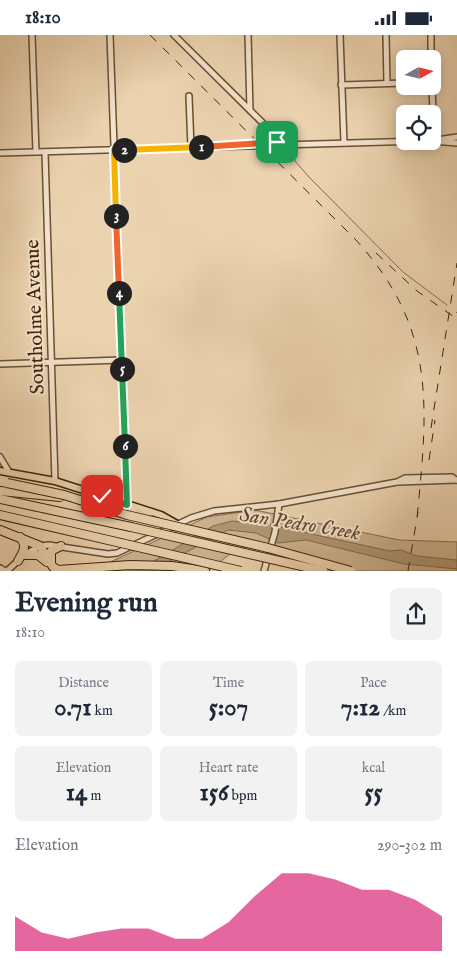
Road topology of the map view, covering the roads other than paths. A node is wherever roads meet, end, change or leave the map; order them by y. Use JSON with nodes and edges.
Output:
{"nodes":[{"id":1,"x":32,"y":35,"type":"edge"},
{"id":2,"x":110,"y":35,"type":"edge"},
{"id":3,"x":174,"y":35,"type":"edge"},
{"id":4,"x":248,"y":35,"type":"edge"},
{"id":5,"x":340,"y":35,"type":"edge"},
{"id":6,"x":386,"y":35,"type":"edge"},
{"id":7,"x":431,"y":35,"type":"edge"},
{"id":8,"x":431,"y":50,"type":"edge"},
{"id":9,"x":387,"y":83,"type":"junction"},
{"id":10,"x":396,"y":83,"type":"edge"},
{"id":11,"x":342,"y":85,"type":"junction"},
{"id":12,"x":189,"y":96,"type":"dead end"},
{"id":13,"x":250,"y":110,"type":"junction"},
{"id":14,"x":457,"y":137,"type":"edge"},
{"id":15,"x":441,"y":140,"type":"edge"},
{"id":16,"x":396,"y":142,"type":"edge"},
{"id":17,"x":441,"y":142,"type":"edge"},
{"id":18,"x":344,"y":143,"type":"junction"},
{"id":19,"x":457,"y":143,"type":"edge"},
{"id":20,"x":284,"y":145,"type":"junction"},
{"id":21,"x":191,"y":147,"type":"junction"},
{"id":22,"x":114,"y":150,"type":"junction"},
{"id":23,"x":36,"y":152,"type":"junction"},
{"id":24,"x":45,"y":152,"type":"junction"},
{"id":25,"x":0,"y":153,"type":"edge"},
{"id":26,"x":122,"y":360,"type":"junction"},
{"id":27,"x":51,"y":362,"type":"junction"},
{"id":28,"x":0,"y":364,"type":"edge"},
{"id":29,"x":0,"y":457,"type":"edge"},
{"id":30,"x":0,"y":471,"type":"edge"},
{"id":31,"x":8,"y":471,"type":"junction"},
{"id":32,"x":457,"y":480,"type":"edge"},
{"id":33,"x":55,"y":481,"type":"junction"},
{"id":34,"x":4,"y":482,"type":"edge"},
{"id":35,"x":0,"y":491,"type":"edge"},
{"id":36,"x":0,"y":499,"type":"edge"},
{"id":37,"x":279,"y":504,"type":"junction"},
{"id":38,"x":127,"y":505,"type":"junction"},
{"id":39,"x":0,"y":515,"type":"edge"},
{"id":40,"x":177,"y":524,"type":"junction"},
{"id":41,"x":0,"y":530,"type":"edge"},
{"id":42,"x":20,"y":537,"type":"junction"},
{"id":43,"x":40,"y":546,"type":"junction"},
{"id":44,"x":61,"y":546,"type":"junction"},
{"id":45,"x":21,"y":558,"type":"junction"},
{"id":46,"x":53,"y":567,"type":"junction"},
{"id":47,"x":0,"y":568,"type":"edge"},
{"id":48,"x":6,"y":571,"type":"edge"},
{"id":49,"x":205,"y":571,"type":"edge"},
{"id":50,"x":242,"y":571,"type":"edge"},
{"id":51,"x":264,"y":571,"type":"edge"},
{"id":52,"x":323,"y":571,"type":"edge"},
{"id":53,"x":351,"y":571,"type":"edge"}],
"edges":[{"from":1,"to":23,"type":"street"},
{"from":2,"to":22,"type":"street"},
{"from":3,"to":13,"type":"street"},
{"from":4,"to":13,"type":"street"},
{"from":5,"to":11,"type":"street"},
{"from":6,"to":9,"type":"street"},
{"from":7,"to":8,"type":"street"},
{"from":9,"to":10,"type":"street"},
{"from":9,"to":11,"type":"street"},
{"from":11,"to":18,"type":"street"},
{"from":12,"to":21,"type":"street"},
{"from":13,"to":20,"type":"street"},
{"from":14,"to":15,"type":"street"},
{"from":16,"to":18,"type":"street"},
{"from":17,"to":19,"type":"street"},
{"from":18,"to":20,"type":"street"},
{"from":20,"to":21,"type":"street"},
{"from":21,"to":22,"type":"street"},
{"from":22,"to":24,"type":"street"},
{"from":22,"to":26,"type":"street"},
{"from":23,"to":24,"type":"street"},
{"from":23,"to":25,"type":"street"},
{"from":24,"to":27,"type":"street","name":"Southolme Avenue"},
{"from":26,"to":27,"type":"street"},
{"from":26,"to":38,"type":"street"},
{"from":27,"to":28,"type":"street"},
{"from":27,"to":33,"type":"street","name":"Southolme Avenue"},
{"from":29,"to":31,"type":"street"},
{"from":30,"to":31,"type":"main road"},
{"from":31,"to":33,"type":"main road"},
{"from":32,"to":37,"type":"street"},
{"from":33,"to":38,"type":"main road"},
{"from":34,"to":53,"type":"highway","bridge":true},
{"from":35,"to":38,"type":"highway"},
{"from":36,"to":52,"type":"highway","bridge":true},
{"from":37,"to":40,"type":"street"},
{"from":37,"to":51,"type":"street"},
{"from":38,"to":40,"type":"main road"},
{"from":39,"to":50,"type":"highway","bridge":true},
{"from":40,"to":44,"type":"street"},
{"from":41,"to":42,"type":"highway"},
{"from":42,"to":43,"type":"highway"},
{"from":42,"to":45,"type":"highway"},
{"from":43,"to":44,"type":"street"},
{"from":43,"to":45,"type":"street"},
{"from":43,"to":46,"type":"highway"},
{"from":44,"to":46,"type":"highway"},
{"from":45,"to":46,"type":"highway"},
{"from":45,"to":48,"type":"street"},
{"from":46,"to":49,"type":"highway"},
{"from":47,"to":48,"type":"street"}]}
